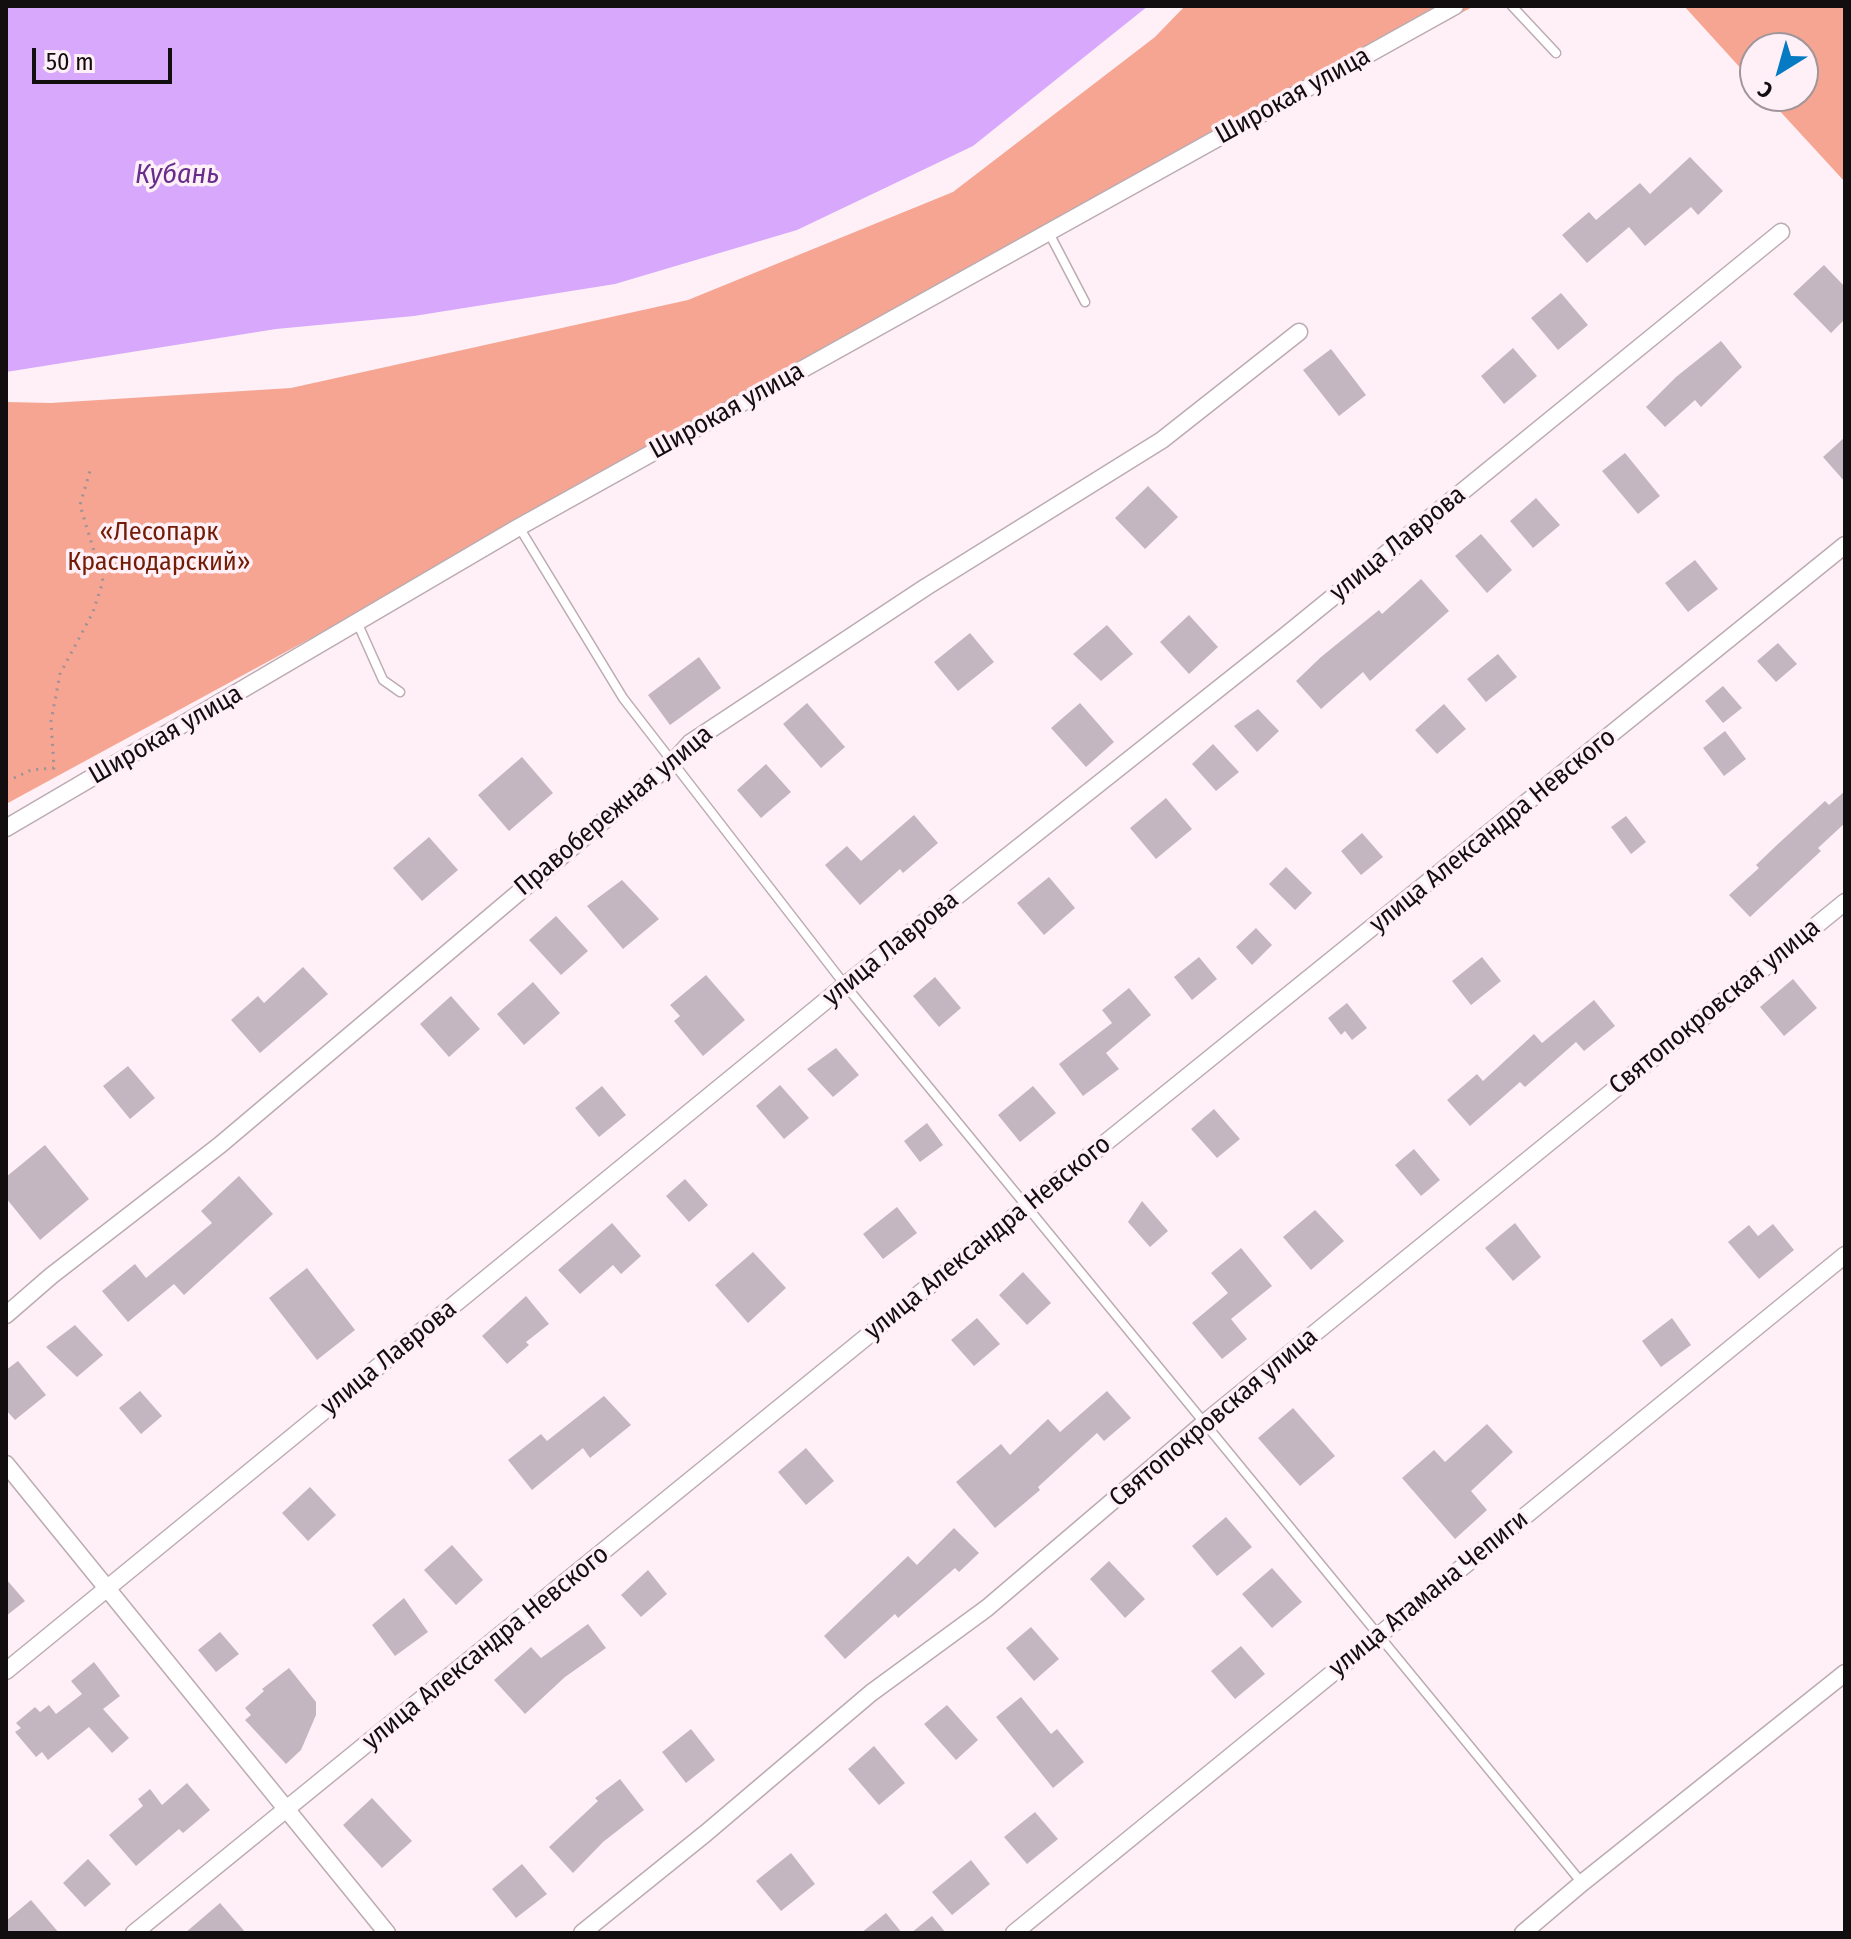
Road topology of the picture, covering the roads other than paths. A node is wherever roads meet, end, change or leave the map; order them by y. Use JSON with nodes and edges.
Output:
{"nodes":[{"id":1,"x":1455,"y":6,"type":"edge"},
{"id":2,"x":1512,"y":6,"type":"edge"},
{"id":3,"x":1556,"y":53,"type":"dead end"},
{"id":4,"x":1048,"y":232,"type":"junction"},
{"id":5,"x":1781,"y":232,"type":"dead end"},
{"id":6,"x":1085,"y":302,"type":"dead end"},
{"id":7,"x":1299,"y":332,"type":"dead end"},
{"id":8,"x":519,"y":527,"type":"junction"},
{"id":9,"x":1845,"y":545,"type":"edge"},
{"id":10,"x":357,"y":622,"type":"junction"},
{"id":11,"x":400,"y":692,"type":"dead end"},
{"id":12,"x":672,"y":763,"type":"junction"},
{"id":13,"x":6,"y":828,"type":"edge"},
{"id":14,"x":1845,"y":902,"type":"edge"},
{"id":15,"x":845,"y":985,"type":"junction"},
{"id":16,"x":1026,"y":1207,"type":"junction"},
{"id":17,"x":1845,"y":1255,"type":"edge"},
{"id":18,"x":6,"y":1315,"type":"edge"},
{"id":19,"x":1203,"y":1424,"type":"junction"},
{"id":20,"x":6,"y":1464,"type":"edge"},
{"id":21,"x":107,"y":1589,"type":"junction"},
{"id":22,"x":1379,"y":1635,"type":"junction"},
{"id":23,"x":6,"y":1671,"type":"edge"},
{"id":24,"x":1845,"y":1673,"type":"edge"},
{"id":25,"x":287,"y":1811,"type":"junction"},
{"id":26,"x":1582,"y":1883,"type":"junction"},
{"id":27,"x":134,"y":1933,"type":"edge"},
{"id":28,"x":387,"y":1933,"type":"edge"},
{"id":29,"x":582,"y":1933,"type":"edge"},
{"id":30,"x":1014,"y":1933,"type":"edge"},
{"id":31,"x":1523,"y":1933,"type":"edge"}],
"edges":[{"from":1,"to":4,"type":"street","name":"Широкая улица"},
{"from":2,"to":3,"type":"lane"},
{"from":4,"to":6,"type":"lane"},
{"from":4,"to":8,"type":"street","name":"Широкая улица"},
{"from":5,"to":15,"type":"street","name":"улица Лаврова"},
{"from":7,"to":12,"type":"street","name":"Правобережная улица"},
{"from":8,"to":10,"type":"street","name":"Широкая улица"},
{"from":8,"to":12,"type":"lane"},
{"from":9,"to":16,"type":"street","name":"улица Александра Невского"},
{"from":10,"to":11,"type":"lane"},
{"from":10,"to":13,"type":"street","name":"Широкая улица"},
{"from":12,"to":15,"type":"lane"},
{"from":12,"to":18,"type":"street","name":"Правобережная улица"},
{"from":14,"to":19,"type":"street","name":"Святопокровская улица"},
{"from":15,"to":16,"type":"lane"},
{"from":15,"to":21,"type":"street","name":"улица Лаврова"},
{"from":16,"to":19,"type":"lane"},
{"from":16,"to":25,"type":"street","name":"улица Александра Невского"},
{"from":17,"to":22,"type":"street","name":"улица Атамана Чепиги"},
{"from":19,"to":22,"type":"lane"},
{"from":19,"to":29,"type":"street","name":"Святопокровская улица"},
{"from":20,"to":21,"type":"street"},
{"from":21,"to":23,"type":"street","name":"улица Лаврова"},
{"from":21,"to":25,"type":"street"},
{"from":22,"to":26,"type":"lane"},
{"from":22,"to":30,"type":"street","name":"улица Атамана Чепиги"},
{"from":24,"to":26,"type":"street"},
{"from":25,"to":27,"type":"street","name":"улица Александра Невского"},
{"from":25,"to":28,"type":"street"},
{"from":26,"to":31,"type":"street"}]}
